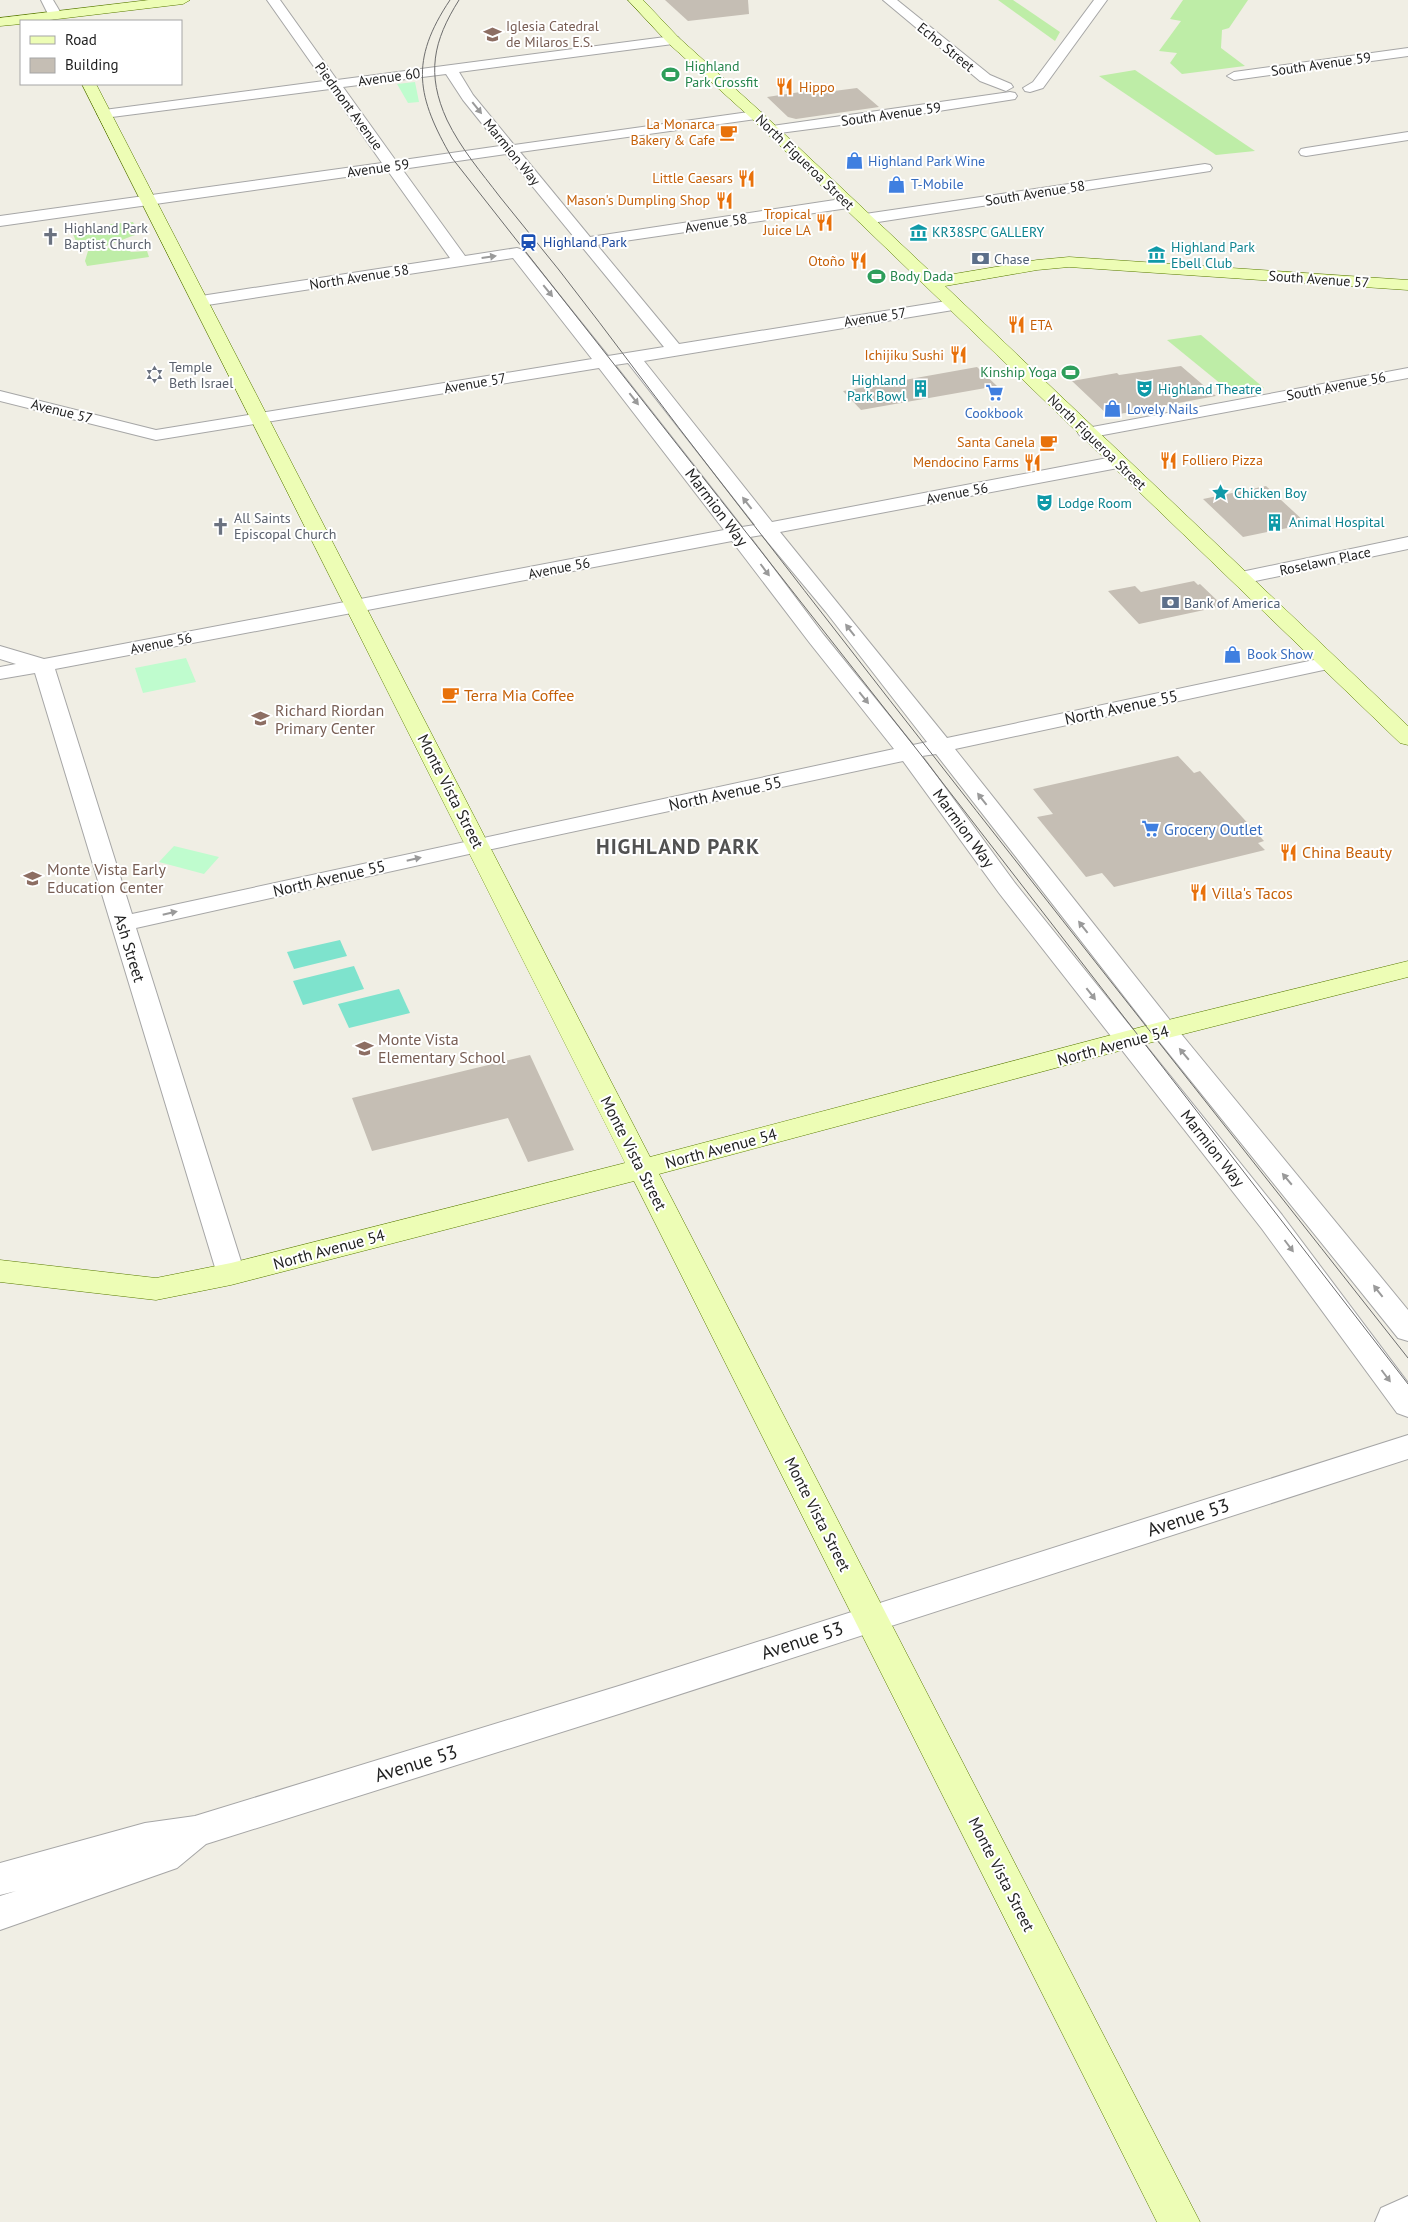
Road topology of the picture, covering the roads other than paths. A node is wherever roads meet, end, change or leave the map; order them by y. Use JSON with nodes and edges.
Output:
{"nodes":[{"id":1,"x":47,"y":0,"type":"edge"},
{"id":2,"x":183,"y":0,"type":"edge"},
{"id":3,"x":273,"y":0,"type":"edge"},
{"id":4,"x":635,"y":0,"type":"edge"},
{"id":5,"x":889,"y":0,"type":"edge"},
{"id":6,"x":1101,"y":0,"type":"edge"},
{"id":7,"x":57,"y":18,"type":"edge"},
{"id":8,"x":28,"y":20,"type":"edge"},
{"id":9,"x":20,"y":21,"type":"edge"},
{"id":10,"x":0,"y":22,"type":"edge"},
{"id":11,"x":673,"y":40,"type":"junction"},
{"id":12,"x":1408,"y":52,"type":"edge"},
{"id":13,"x":449,"y":68,"type":"junction"},
{"id":14,"x":1234,"y":76,"type":"dead end"},
{"id":15,"x":333,"y":84,"type":"junction"},
{"id":16,"x":90,"y":85,"type":"edge"},
{"id":17,"x":1008,"y":92,"type":"junction"},
{"id":18,"x":104,"y":114,"type":"junction"},
{"id":19,"x":756,"y":115,"type":"junction"},
{"id":20,"x":772,"y":130,"type":"junction"},
{"id":21,"x":1408,"y":136,"type":"edge"},
{"id":22,"x":510,"y":150,"type":"junction"},
{"id":23,"x":1306,"y":152,"type":"dead end"},
{"id":24,"x":393,"y":166,"type":"junction"},
{"id":25,"x":1205,"y":168,"type":"dead end"},
{"id":26,"x":149,"y":201,"type":"junction"},
{"id":27,"x":848,"y":203,"type":"junction"},
{"id":28,"x":865,"y":219,"type":"junction"},
{"id":29,"x":0,"y":222,"type":"edge"},
{"id":30,"x":585,"y":242,"type":"junction"},
{"id":31,"x":518,"y":253,"type":"joint"},
{"id":32,"x":460,"y":261,"type":"junction"},
{"id":33,"x":932,"y":283,"type":"junction"},
{"id":34,"x":1408,"y":285,"type":"edge"},
{"id":35,"x":201,"y":301,"type":"junction"},
{"id":36,"x":953,"y":304,"type":"junction"},
{"id":37,"x":675,"y":350,"type":"junction"},
{"id":38,"x":632,"y":357,"type":"junction"},
{"id":39,"x":603,"y":361,"type":"junction"},
{"id":40,"x":1408,"y":373,"type":"edge"},
{"id":41,"x":0,"y":396,"type":"edge"},
{"id":42,"x":262,"y":419,"type":"junction"},
{"id":43,"x":1087,"y":433,"type":"junction"},
{"id":44,"x":1118,"y":462,"type":"junction"},
{"id":45,"x":767,"y":528,"type":"junction"},
{"id":46,"x":738,"y":534,"type":"junction"},
{"id":47,"x":1408,"y":543,"type":"edge"},
{"id":48,"x":1241,"y":578,"type":"junction"},
{"id":49,"x":356,"y":606,"type":"junction"},
{"id":50,"x":0,"y":652,"type":"edge"},
{"id":51,"x":1328,"y":663,"type":"junction"},
{"id":52,"x":43,"y":665,"type":"junction"},
{"id":53,"x":0,"y":673,"type":"edge"},
{"id":54,"x":1408,"y":738,"type":"edge"},
{"id":55,"x":940,"y":746,"type":"junction"},
{"id":56,"x":909,"y":754,"type":"junction"},
{"id":57,"x":478,"y":845,"type":"junction"},
{"id":58,"x":122,"y":924,"type":"junction"},
{"id":59,"x":1408,"y":969,"type":"edge"},
{"id":60,"x":1164,"y":1030,"type":"junction"},
{"id":61,"x":1128,"y":1042,"type":"junction"},
{"id":62,"x":642,"y":1169,"type":"junction"},
{"id":63,"x":0,"y":1271,"type":"edge"},
{"id":64,"x":231,"y":1274,"type":"junction"},
{"id":65,"x":1408,"y":1330,"type":"edge"},
{"id":66,"x":1408,"y":1405,"type":"edge"},
{"id":67,"x":1408,"y":1447,"type":"edge"},
{"id":68,"x":872,"y":1618,"type":"junction"},
{"id":69,"x":195,"y":1832,"type":"junction"},
{"id":70,"x":0,"y":1879,"type":"edge"},
{"id":71,"x":0,"y":1913,"type":"edge"},
{"id":72,"x":1408,"y":2216,"type":"edge"},
{"id":73,"x":1179,"y":2222,"type":"edge"},
{"id":74,"x":1395,"y":2222,"type":"edge"}],
"edges":[{"from":1,"to":7,"type":"street"},
{"from":2,"to":7,"type":"street"},
{"from":3,"to":15,"type":"street","name":"Piedmont Avenue"},
{"from":4,"to":11,"type":"street","name":"North Figueroa Street"},
{"from":5,"to":17,"type":"street","name":"Echo Street"},
{"from":6,"to":17,"type":"street","name":"South Avenue 59"},
{"from":7,"to":8,"type":"street"},
{"from":9,"to":10,"type":"street"},
{"from":11,"to":13,"type":"street","name":"Avenue 60"},
{"from":11,"to":19,"type":"street","name":"North Figueroa Street"},
{"from":12,"to":14,"type":"street","name":"South Avenue 59"},
{"from":13,"to":15,"type":"street","name":"Avenue 60"},
{"from":13,"to":22,"type":"street","name":"Marmion Way","one_way":true},
{"from":15,"to":18,"type":"street","name":"Avenue 60"},
{"from":15,"to":24,"type":"street","name":"Piedmont Avenue"},
{"from":16,"to":18,"type":"street","name":"Monte Vista Street"},
{"from":17,"to":20,"type":"street","name":"South Avenue 59"},
{"from":18,"to":26,"type":"street","name":"Monte Vista Street"},
{"from":19,"to":20,"type":"street","name":"North Figueroa Street"},
{"from":19,"to":22,"type":"street","name":"Avenue 59"},
{"from":20,"to":27,"type":"street","name":"North Figueroa Street"},
{"from":21,"to":23,"type":"street"},
{"from":22,"to":24,"type":"street","name":"Avenue 59"},
{"from":22,"to":30,"type":"street","name":"Marmion Way"},
{"from":24,"to":26,"type":"street","name":"Avenue 59"},
{"from":24,"to":32,"type":"street","name":"Piedmont Avenue"},
{"from":25,"to":28,"type":"street","name":"South Avenue 58"},
{"from":26,"to":29,"type":"street","name":"Avenue 59"},
{"from":26,"to":35,"type":"street","name":"Monte Vista Street"},
{"from":27,"to":28,"type":"street","name":"North Figueroa Street"},
{"from":27,"to":30,"type":"street","name":"Avenue 58"},
{"from":28,"to":33,"type":"street","name":"North Figueroa Street"},
{"from":30,"to":37,"type":"street","name":"Marmion Way"},
{"from":32,"to":31,"type":"street","name":"North Avenue 58","one_way":true},
{"from":31,"to":39,"type":"street","name":"Marmion Way","one_way":true},
{"from":32,"to":35,"type":"street","name":"North Avenue 58"},
{"from":33,"to":34,"type":"street","name":"South Avenue 57"},
{"from":33,"to":36,"type":"street","name":"North Figueroa Street"},
{"from":35,"to":42,"type":"street","name":"Monte Vista Street"},
{"from":36,"to":37,"type":"street","name":"Avenue 57"},
{"from":36,"to":43,"type":"street","name":"North Figueroa Street"},
{"from":37,"to":38,"type":"street","name":"Avenue 57"},
{"from":38,"to":39,"type":"street","name":"Avenue 57"},
{"from":45,"to":38,"type":"street","name":"Marmion Way","one_way":true},
{"from":39,"to":42,"type":"street","name":"Avenue 57"},
{"from":39,"to":46,"type":"street","name":"Marmion Way","one_way":true},
{"from":40,"to":43,"type":"street","name":"South Avenue 56"},
{"from":41,"to":42,"type":"street","name":"Avenue 57"},
{"from":42,"to":49,"type":"street","name":"Monte Vista Street"},
{"from":43,"to":44,"type":"street","name":"North Figueroa Street"},
{"from":44,"to":45,"type":"street","name":"Avenue 56"},
{"from":44,"to":48,"type":"street","name":"North Figueroa Street"},
{"from":45,"to":46,"type":"street","name":"Avenue 56"},
{"from":55,"to":45,"type":"street","name":"Marmion Way","one_way":true},
{"from":46,"to":49,"type":"street","name":"Avenue 56"},
{"from":46,"to":56,"type":"street","name":"Marmion Way","one_way":true},
{"from":47,"to":48,"type":"street","name":"Roselawn Place"},
{"from":48,"to":51,"type":"street","name":"North Figueroa Street"},
{"from":49,"to":52,"type":"street","name":"Avenue 56"},
{"from":49,"to":57,"type":"street","name":"Monte Vista Street"},
{"from":50,"to":52,"type":"street"},
{"from":51,"to":54,"type":"street","name":"North Figueroa Street"},
{"from":51,"to":55,"type":"street","name":"North Avenue 55"},
{"from":52,"to":53,"type":"street","name":"Avenue 56"},
{"from":52,"to":58,"type":"street","name":"Ash Street"},
{"from":55,"to":56,"type":"street","name":"North Avenue 55"},
{"from":60,"to":55,"type":"street","name":"Marmion Way","one_way":true},
{"from":56,"to":57,"type":"street","name":"North Avenue 55"},
{"from":56,"to":61,"type":"street","name":"Marmion Way","one_way":true},
{"from":58,"to":57,"type":"street","name":"North Avenue 55","one_way":true},
{"from":57,"to":62,"type":"street","name":"Monte Vista Street"},
{"from":58,"to":64,"type":"street","name":"Ash Street"},
{"from":59,"to":60,"type":"street","name":"North Avenue 54"},
{"from":60,"to":61,"type":"street","name":"North Avenue 54"},
{"from":65,"to":60,"type":"street","name":"Marmion Way","one_way":true},
{"from":61,"to":62,"type":"street","name":"North Avenue 54"},
{"from":61,"to":66,"type":"street","name":"Marmion Way","one_way":true},
{"from":62,"to":64,"type":"street","name":"North Avenue 54"},
{"from":62,"to":68,"type":"street","name":"Monte Vista Street"},
{"from":63,"to":64,"type":"street","name":"North Avenue 54"},
{"from":67,"to":68,"type":"street","name":"Avenue 53"},
{"from":68,"to":69,"type":"street","name":"Avenue 53"},
{"from":68,"to":73,"type":"street","name":"Monte Vista Street"},
{"from":69,"to":70,"type":"street","name":"Avenue 53"},
{"from":69,"to":71,"type":"street","name":"Avenue 53"},
{"from":72,"to":74,"type":"street"}]}
